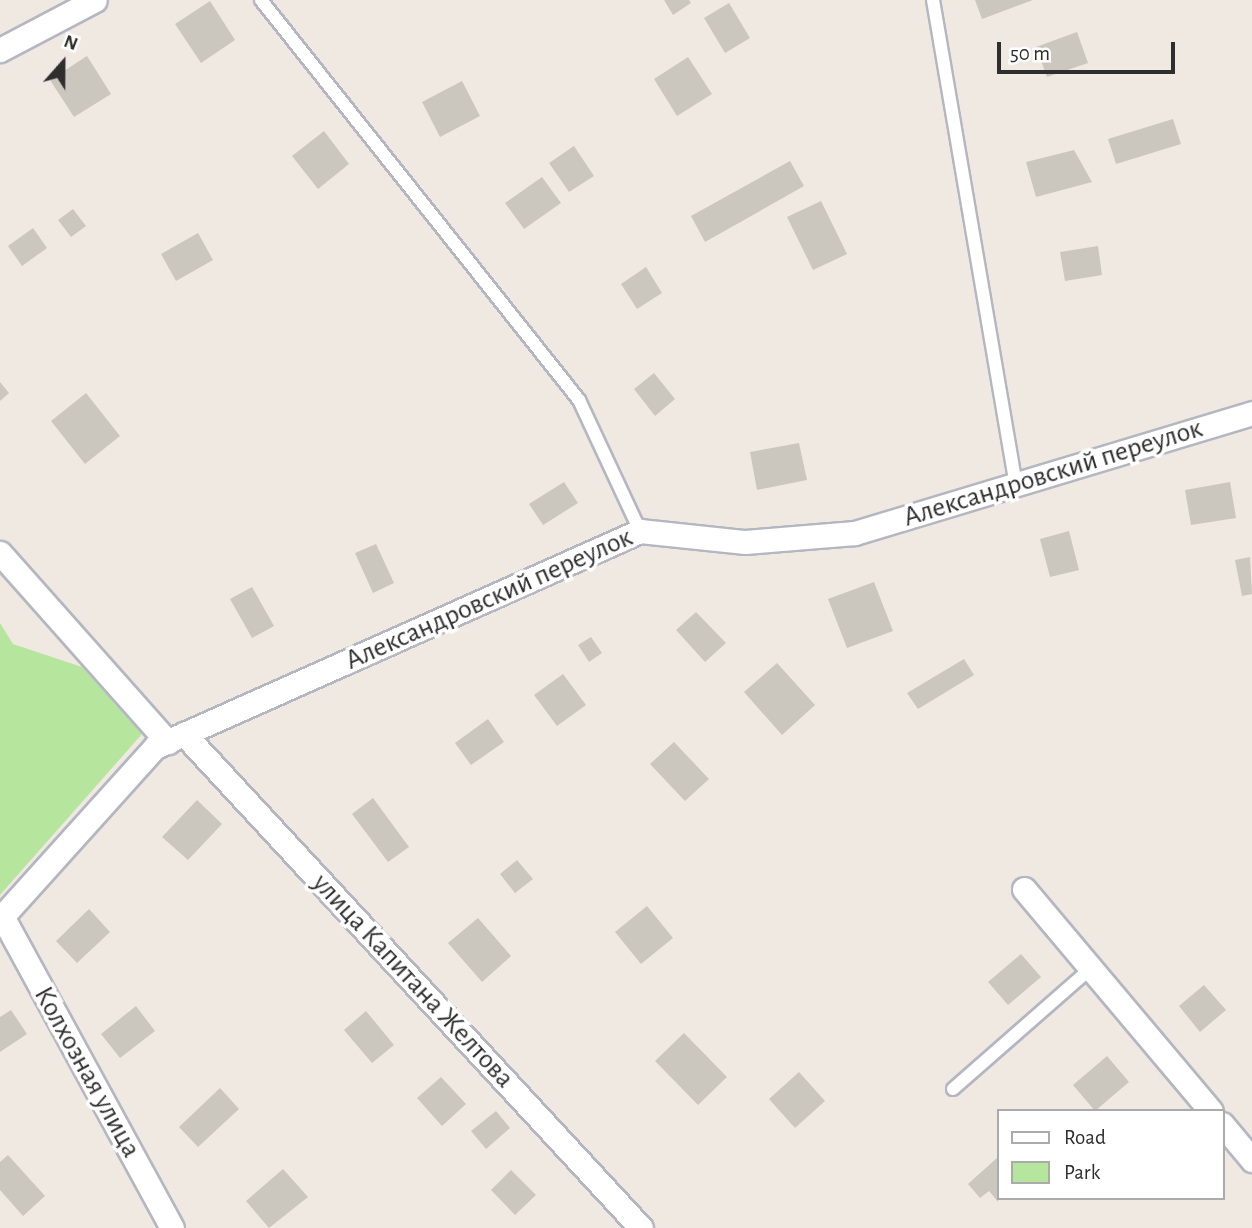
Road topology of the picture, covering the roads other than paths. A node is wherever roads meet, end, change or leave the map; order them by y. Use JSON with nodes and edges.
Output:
{"nodes":[{"id":1,"x":95,"y":0,"type":"edge"},
{"id":2,"x":261,"y":0,"type":"edge"},
{"id":3,"x":933,"y":0,"type":"edge"},
{"id":4,"x":0,"y":50,"type":"edge"},
{"id":5,"x":1252,"y":413,"type":"edge"},
{"id":6,"x":1016,"y":485,"type":"junction"},
{"id":7,"x":640,"y":531,"type":"junction"},
{"id":8,"x":0,"y":553,"type":"edge"},
{"id":9,"x":176,"y":738,"type":"junction"},
{"id":10,"x":1024,"y":890,"type":"dead end"},
{"id":11,"x":1,"y":917,"type":"edge"},
{"id":12,"x":1091,"y":968,"type":"junction"},
{"id":13,"x":953,"y":1089,"type":"dead end"},
{"id":14,"x":1209,"y":1109,"type":"edge"},
{"id":15,"x":1224,"y":1126,"type":"edge"},
{"id":16,"x":1252,"y":1160,"type":"edge"},
{"id":17,"x":172,"y":1228,"type":"edge"},
{"id":18,"x":640,"y":1228,"type":"edge"}],
"edges":[{"from":1,"to":4,"type":"street"},
{"from":2,"to":7,"type":"lane"},
{"from":3,"to":6,"type":"lane"},
{"from":5,"to":6,"type":"street","name":"Александровский переулок"},
{"from":6,"to":7,"type":"street","name":"Александровский переулок"},
{"from":7,"to":9,"type":"street","name":"Александровский переулок"},
{"from":8,"to":9,"type":"street","name":"улица Капитана Желтова"},
{"from":9,"to":11,"type":"street","name":"Александровский переулок"},
{"from":9,"to":18,"type":"street","name":"улица Капитана Желтова"},
{"from":10,"to":12,"type":"street"},
{"from":11,"to":17,"type":"street","name":"Колхозная улица"},
{"from":12,"to":13,"type":"lane"},
{"from":12,"to":14,"type":"street"},
{"from":15,"to":16,"type":"street"}]}
